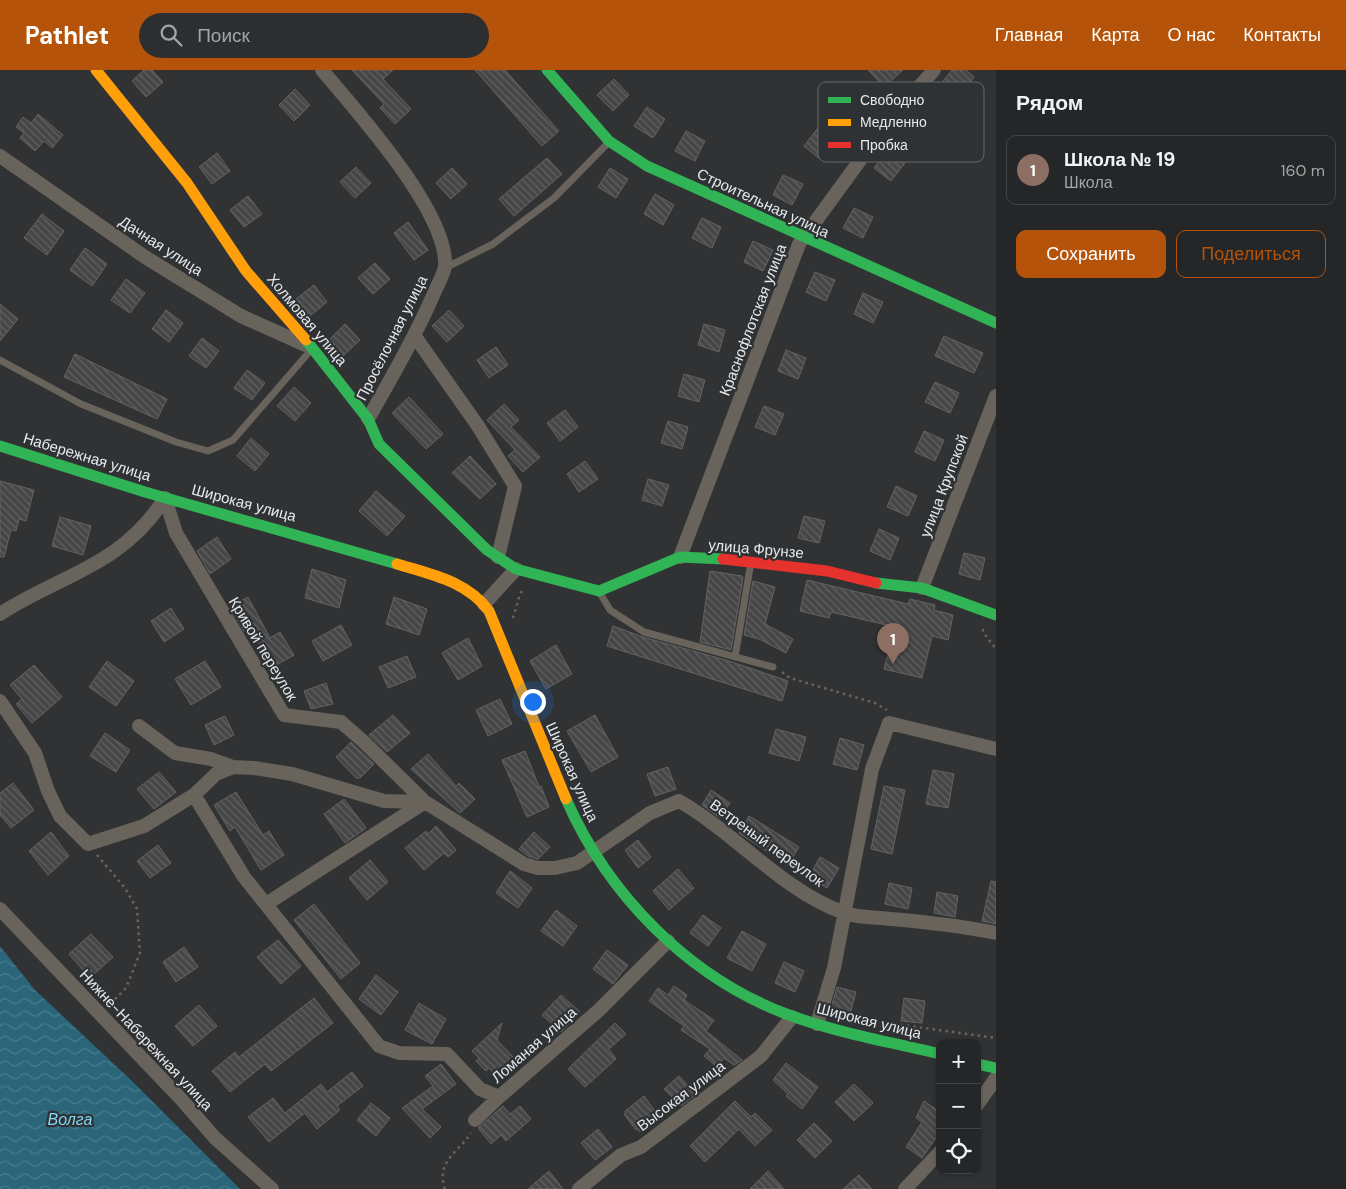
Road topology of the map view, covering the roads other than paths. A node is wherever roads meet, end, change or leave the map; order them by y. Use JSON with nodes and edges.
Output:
{"nodes":[{"id":1,"x":96,"y":70,"type":"edge"},
{"id":2,"x":322,"y":70,"type":"edge"},
{"id":3,"x":547,"y":70,"type":"edge"},
{"id":4,"x":934,"y":70,"type":"edge"},
{"id":5,"x":924,"y":82,"type":"edge"},
{"id":6,"x":609,"y":142,"type":"junction"},
{"id":7,"x":0,"y":156,"type":"edge"},
{"id":8,"x":859,"y":162,"type":"edge"},
{"id":9,"x":803,"y":238,"type":"junction"},
{"id":10,"x":445,"y":268,"type":"junction"},
{"id":11,"x":996,"y":323,"type":"edge"},
{"id":12,"x":414,"y":335,"type":"junction"},
{"id":13,"x":313,"y":348,"type":"junction"},
{"id":14,"x":0,"y":360,"type":"edge"},
{"id":15,"x":996,"y":396,"type":"edge"},
{"id":16,"x":368,"y":420,"type":"junction"},
{"id":17,"x":0,"y":446,"type":"edge"},
{"id":18,"x":165,"y":498,"type":"junction"},
{"id":19,"x":680,"y":557,"type":"junction"},
{"id":20,"x":498,"y":558,"type":"junction"},
{"id":21,"x":751,"y":561,"type":"junction"},
{"id":22,"x":516,"y":569,"type":"junction"},
{"id":23,"x":922,"y":588,"type":"junction"},
{"id":24,"x":599,"y":591,"type":"junction"},
{"id":25,"x":484,"y":604,"type":"junction"},
{"id":26,"x":0,"y":614,"type":"edge"},
{"id":27,"x":996,"y":615,"type":"edge"},
{"id":28,"x":735,"y":657,"type":"junction"},
{"id":29,"x":773,"y":667,"type":"road end"},
{"id":30,"x":0,"y":701,"type":"edge"},
{"id":31,"x":139,"y":726,"type":"dead end"},
{"id":32,"x":996,"y":748,"type":"edge"},
{"id":33,"x":232,"y":767,"type":"junction"},
{"id":34,"x":194,"y":795,"type":"junction"},
{"id":35,"x":425,"y":802,"type":"junction"},
{"id":36,"x":593,"y":852,"type":"junction"},
{"id":37,"x":266,"y":904,"type":"junction"},
{"id":38,"x":0,"y":909,"type":"edge"},
{"id":39,"x":843,"y":913,"type":"junction"},
{"id":40,"x":996,"y":933,"type":"edge"},
{"id":41,"x":668,"y":941,"type":"junction"},
{"id":42,"x":792,"y":1017,"type":"junction"},
{"id":43,"x":817,"y":1024,"type":"junction"},
{"id":44,"x":936,"y":1053,"type":"edge"},
{"id":45,"x":981,"y":1065,"type":"edge"},
{"id":46,"x":996,"y":1068,"type":"edge"},
{"id":47,"x":996,"y":1078,"type":"edge"},
{"id":48,"x":499,"y":1097,"type":"junction"},
{"id":49,"x":981,"y":1099,"type":"edge"},
{"id":50,"x":475,"y":1120,"type":"road end"},
{"id":51,"x":936,"y":1156,"type":"edge"},
{"id":52,"x":272,"y":1189,"type":"edge"},
{"id":53,"x":579,"y":1189,"type":"edge"},
{"id":54,"x":905,"y":1189,"type":"edge"}],
"edges":[{"from":1,"to":13,"type":"street","name":"Холмовая улица"},
{"from":2,"to":10,"type":"street","name":"Просёлочная улица"},
{"from":3,"to":6,"type":"street","name":"Строительная улица"},
{"from":4,"to":5,"type":"street","name":"Краснофлотская улица"},
{"from":6,"to":9,"type":"street","name":"Строительная улица"},
{"from":6,"to":10,"type":"lane"},
{"from":7,"to":13,"type":"street","name":"Дачная улица"},
{"from":8,"to":9,"type":"street","name":"Краснофлотская улица"},
{"from":9,"to":11,"type":"street","name":"Строительная улица"},
{"from":9,"to":19,"type":"street","name":"Краснофлотская улица"},
{"from":10,"to":12,"type":"street","name":"Просёлочная улица"},
{"from":12,"to":16,"type":"street","name":"Просёлочная улица"},
{"from":12,"to":20,"type":"street"},
{"from":13,"to":14,"type":"lane"},
{"from":13,"to":16,"type":"street","name":"Холмовая улица"},
{"from":15,"to":23,"type":"street","name":"улица Крупской"},
{"from":16,"to":20,"type":"street","name":"Холмовая улица"},
{"from":17,"to":18,"type":"street","name":"Набережная улица"},
{"from":18,"to":25,"type":"street","name":"Широкая улица"},
{"from":18,"to":26,"type":"street"},
{"from":18,"to":35,"type":"street","name":"Кривой переулок"},
{"from":19,"to":21,"type":"street","name":"улица Фрунзе"},
{"from":19,"to":24,"type":"street","name":"улица Фрунзе"},
{"from":20,"to":22,"type":"street","name":"Холмовая улица"},
{"from":21,"to":23,"type":"street","name":"улица Фрунзе"},
{"from":21,"to":28,"type":"lane"},
{"from":22,"to":24,"type":"street"},
{"from":22,"to":25,"type":"street"},
{"from":23,"to":27,"type":"street","name":"улица Фрунзе"},
{"from":24,"to":28,"type":"lane"},
{"from":25,"to":36,"type":"street","name":"Широкая улица"},
{"from":28,"to":29,"type":"lane"},
{"from":30,"to":34,"type":"street"},
{"from":31,"to":33,"type":"street","name":"Кривой переулок"},
{"from":32,"to":39,"type":"street"},
{"from":33,"to":34,"type":"street"},
{"from":33,"to":35,"type":"street","name":"Кривой переулок"},
{"from":34,"to":37,"type":"street","name":"Ломаная улица"},
{"from":35,"to":36,"type":"street","name":"Кривой переулок"},
{"from":35,"to":37,"type":"street"},
{"from":36,"to":39,"type":"street","name":"Ветреный переулок"},
{"from":36,"to":41,"type":"street","name":"Широкая улица"},
{"from":37,"to":48,"type":"street","name":"Ломаная улица"},
{"from":38,"to":52,"type":"street","name":"Нижне-Набережная улица"},
{"from":39,"to":40,"type":"street","name":"Ветреный переулок"},
{"from":39,"to":43,"type":"street"},
{"from":41,"to":42,"type":"street","name":"Широкая улица"},
{"from":41,"to":48,"type":"street","name":"Ломаная улица"},
{"from":42,"to":43,"type":"street","name":"Широкая улица"},
{"from":42,"to":53,"type":"street","name":"Высокая улица"},
{"from":43,"to":44,"type":"street","name":"Широкая улица"},
{"from":45,"to":46,"type":"street"},
{"from":47,"to":49,"type":"street"},
{"from":48,"to":50,"type":"street"},
{"from":51,"to":54,"type":"street"}]}
